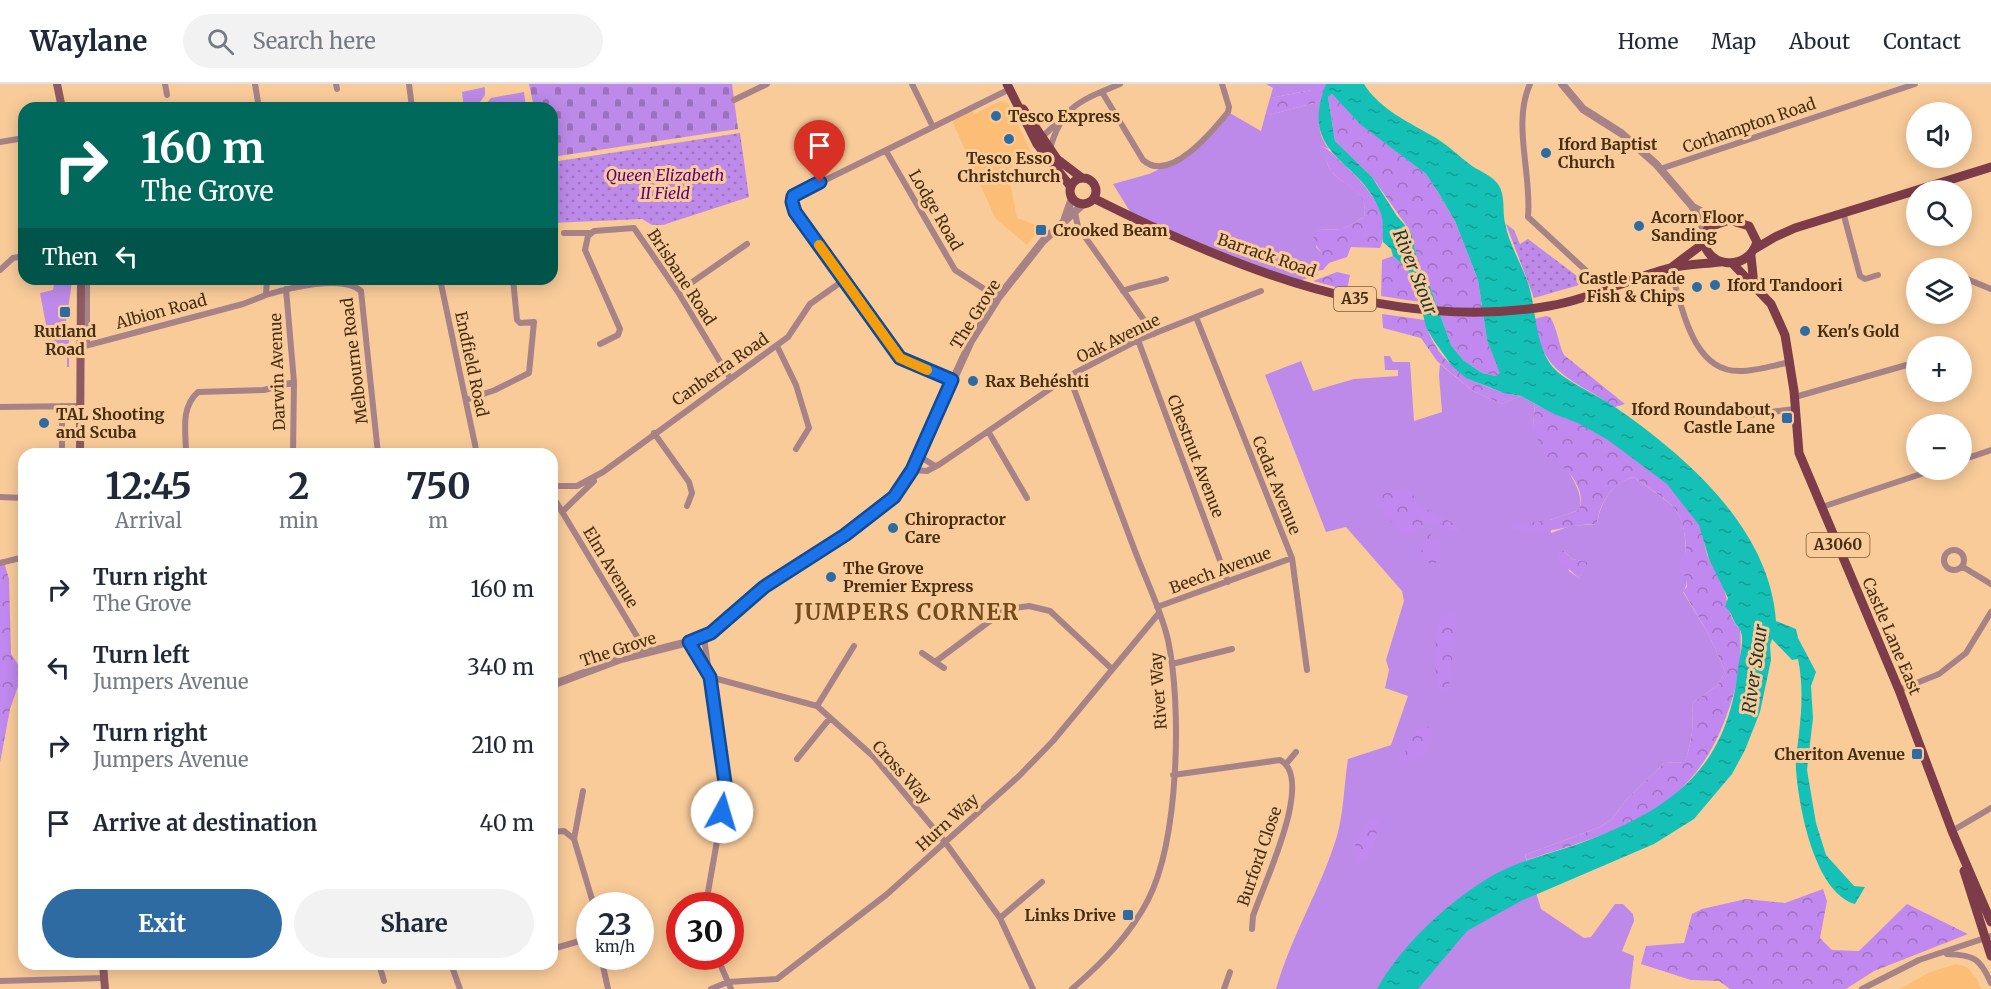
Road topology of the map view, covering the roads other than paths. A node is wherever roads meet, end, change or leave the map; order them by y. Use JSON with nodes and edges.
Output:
{"nodes":[{"id":1,"x":58,"y":84,"type":"edge"},
{"id":2,"x":165,"y":84,"type":"edge"},
{"id":3,"x":255,"y":84,"type":"edge"},
{"id":4,"x":409,"y":84,"type":"edge"},
{"id":5,"x":767,"y":84,"type":"edge"},
{"id":6,"x":912,"y":84,"type":"edge"},
{"id":7,"x":1120,"y":84,"type":"edge"},
{"id":8,"x":1222,"y":84,"type":"edge"},
{"id":9,"x":1530,"y":84,"type":"edge"},
{"id":10,"x":1562,"y":84,"type":"edge"},
{"id":11,"x":1915,"y":84,"type":"edge"},
{"id":12,"x":1008,"y":87,"type":"edge"},
{"id":13,"x":1102,"y":92,"type":"junction"},
{"id":14,"x":167,"y":95,"type":"dead end"},
{"id":15,"x":734,"y":100,"type":"dead end"},
{"id":16,"x":61,"y":102,"type":"edge"},
{"id":17,"x":258,"y":102,"type":"edge"},
{"id":18,"x":411,"y":102,"type":"edge"},
{"id":19,"x":1060,"y":121,"type":"junction"},
{"id":20,"x":933,"y":127,"type":"junction"},
{"id":21,"x":18,"y":139,"type":"edge"},
{"id":22,"x":1040,"y":141,"type":"junction"},
{"id":23,"x":0,"y":142,"type":"edge"},
{"id":24,"x":1050,"y":149,"type":"junction"},
{"id":25,"x":886,"y":151,"type":"junction"},
{"id":26,"x":1991,"y":167,"type":"edge"},
{"id":27,"x":1660,"y":169,"type":"junction"},
{"id":28,"x":1082,"y":178,"type":"junction"},
{"id":29,"x":1071,"y":187,"type":"junction"},
{"id":30,"x":1072,"y":198,"type":"junction"},
{"id":31,"x":1095,"y":199,"type":"junction"},
{"id":32,"x":1082,"y":205,"type":"junction"},
{"id":33,"x":1692,"y":206,"type":"junction"},
{"id":34,"x":1843,"y":212,"type":"junction"},
{"id":35,"x":1075,"y":213,"type":"junction"},
{"id":36,"x":1064,"y":220,"type":"junction"},
{"id":37,"x":1721,"y":222,"type":"junction"},
{"id":38,"x":1705,"y":231,"type":"junction"},
{"id":39,"x":564,"y":233,"type":"dead end"},
{"id":40,"x":591,"y":233,"type":"junction"},
{"id":41,"x":1754,"y":233,"type":"junction"},
{"id":42,"x":1774,"y":237,"type":"junction"},
{"id":43,"x":1704,"y":243,"type":"junction"},
{"id":44,"x":747,"y":244,"type":"dead end"},
{"id":45,"x":1752,"y":253,"type":"junction"},
{"id":46,"x":18,"y":257,"type":"edge"},
{"id":47,"x":1720,"y":262,"type":"junction"},
{"id":48,"x":1732,"y":263,"type":"junction"},
{"id":49,"x":1670,"y":268,"type":"junction"},
{"id":50,"x":0,"y":270,"type":"edge"},
{"id":51,"x":1878,"y":275,"type":"dead end"},
{"id":52,"x":844,"y":279,"type":"junction"},
{"id":53,"x":1166,"y":279,"type":"dead end"},
{"id":54,"x":1972,"y":281,"type":"edge"},
{"id":55,"x":81,"y":285,"type":"edge"},
{"id":56,"x":87,"y":285,"type":"edge"},
{"id":57,"x":267,"y":285,"type":"edge"},
{"id":58,"x":320,"y":285,"type":"edge"},
{"id":59,"x":351,"y":285,"type":"edge"},
{"id":60,"x":441,"y":285,"type":"edge"},
{"id":61,"x":514,"y":285,"type":"edge"},
{"id":62,"x":1754,"y":285,"type":"junction"},
{"id":63,"x":286,"y":289,"type":"junction"},
{"id":64,"x":1991,"y":289,"type":"edge"},
{"id":65,"x":1607,"y":290,"type":"junction"},
{"id":66,"x":1123,"y":291,"type":"junction"},
{"id":67,"x":1261,"y":291,"type":"dead end"},
{"id":68,"x":678,"y":292,"type":"junction"},
{"id":69,"x":266,"y":295,"type":"junction"},
{"id":70,"x":998,"y":298,"type":"junction"},
{"id":71,"x":1196,"y":317,"type":"junction"},
{"id":72,"x":1154,"y":334,"type":"junction"},
{"id":73,"x":1138,"y":340,"type":"junction"},
{"id":74,"x":600,"y":344,"type":"dead end"},
{"id":75,"x":84,"y":346,"type":"junction"},
{"id":76,"x":777,"y":346,"type":"junction"},
{"id":77,"x":1791,"y":362,"type":"junction"},
{"id":78,"x":1906,"y":365,"type":"edge"},
{"id":79,"x":1069,"y":376,"type":"junction"},
{"id":80,"x":730,"y":378,"type":"junction"},
{"id":81,"x":952,"y":380,"type":"junction"},
{"id":82,"x":294,"y":382,"type":"junction"},
{"id":83,"x":1795,"y":397,"type":"junction"},
{"id":84,"x":466,"y":400,"type":"junction"},
{"id":85,"x":62,"y":406,"type":"junction"},
{"id":86,"x":79,"y":406,"type":"junction"},
{"id":87,"x":0,"y":407,"type":"edge"},
{"id":88,"x":1795,"y":409,"type":"junction"},
{"id":89,"x":1747,"y":415,"type":"dead end"},
{"id":90,"x":809,"y":428,"type":"junction"},
{"id":91,"x":817,"y":429,"type":"dead end"},
{"id":92,"x":988,"y":431,"type":"junction"},
{"id":93,"x":654,"y":433,"type":"junction"},
{"id":94,"x":62,"y":448,"type":"edge"},
{"id":95,"x":80,"y":448,"type":"edge"},
{"id":96,"x":186,"y":448,"type":"edge"},
{"id":97,"x":293,"y":448,"type":"edge"},
{"id":98,"x":377,"y":448,"type":"edge"},
{"id":99,"x":476,"y":448,"type":"edge"},
{"id":100,"x":796,"y":449,"type":"dead end"},
{"id":101,"x":1991,"y":450,"type":"edge"},
{"id":102,"x":919,"y":456,"type":"junction"},
{"id":103,"x":1972,"y":457,"type":"edge"},
{"id":104,"x":935,"y":466,"type":"junction"},
{"id":105,"x":912,"y":470,"type":"junction"},
{"id":106,"x":603,"y":472,"type":"junction"},
{"id":107,"x":1906,"y":479,"type":"edge"},
{"id":108,"x":558,"y":486,"type":"edge"},
{"id":109,"x":0,"y":497,"type":"edge"},
{"id":110,"x":18,"y":498,"type":"edge"},
{"id":111,"x":1027,"y":498,"type":"dead end"},
{"id":112,"x":558,"y":505,"type":"edge"},
{"id":113,"x":687,"y":506,"type":"dead end"},
{"id":114,"x":1822,"y":507,"type":"junction"},
{"id":115,"x":562,"y":512,"type":"junction"},
{"id":116,"x":18,"y":558,"type":"edge"},
{"id":117,"x":1292,"y":558,"type":"junction"},
{"id":118,"x":0,"y":563,"type":"edge"},
{"id":119,"x":1963,"y":567,"type":"dead end"},
{"id":120,"x":1228,"y":582,"type":"junction"},
{"id":121,"x":1991,"y":584,"type":"edge"},
{"id":122,"x":1158,"y":610,"type":"junction"},
{"id":123,"x":1991,"y":612,"type":"edge"},
{"id":124,"x":704,"y":638,"type":"junction"},
{"id":125,"x":689,"y":642,"type":"junction"},
{"id":126,"x":854,"y":646,"type":"dead end"},
{"id":127,"x":1232,"y":649,"type":"dead end"},
{"id":128,"x":647,"y":653,"type":"junction"},
{"id":129,"x":922,"y":653,"type":"dead end"},
{"id":130,"x":935,"y":662,"type":"junction"},
{"id":131,"x":1172,"y":664,"type":"junction"},
{"id":132,"x":944,"y":668,"type":"dead end"},
{"id":133,"x":1112,"y":669,"type":"junction"},
{"id":134,"x":1307,"y":670,"type":"dead end"},
{"id":135,"x":710,"y":677,"type":"junction"},
{"id":136,"x":558,"y":684,"type":"edge"},
{"id":137,"x":1899,"y":690,"type":"junction"},
{"id":138,"x":817,"y":706,"type":"junction"},
{"id":139,"x":830,"y":718,"type":"junction"},
{"id":140,"x":1296,"y":752,"type":"dead end"},
{"id":141,"x":797,"y":759,"type":"dead end"},
{"id":142,"x":1286,"y":764,"type":"junction"},
{"id":143,"x":1173,"y":776,"type":"junction"},
{"id":144,"x":583,"y":791,"type":"dead end"},
{"id":145,"x":1991,"y":808,"type":"edge"},
{"id":146,"x":1952,"y":831,"type":"junction"},
{"id":147,"x":558,"y":832,"type":"edge"},
{"id":148,"x":574,"y":839,"type":"junction"},
{"id":149,"x":945,"y":842,"type":"junction"},
{"id":150,"x":1042,"y":882,"type":"dead end"},
{"id":151,"x":590,"y":892,"type":"edge"},
{"id":152,"x":709,"y":892,"type":"edge"},
{"id":153,"x":1000,"y":918,"type":"junction"},
{"id":154,"x":1991,"y":922,"type":"edge"},
{"id":155,"x":1252,"y":929,"type":"dead end"},
{"id":156,"x":1988,"y":937,"type":"edge"},
{"id":157,"x":576,"y":943,"type":"edge"},
{"id":158,"x":558,"y":947,"type":"edge"},
{"id":159,"x":1941,"y":954,"type":"junction"},
{"id":160,"x":1991,"y":956,"type":"edge"},
{"id":161,"x":103,"y":970,"type":"edge"},
{"id":162,"x":381,"y":970,"type":"edge"},
{"id":163,"x":453,"y":970,"type":"edge"},
{"id":164,"x":604,"y":970,"type":"edge"},
{"id":165,"x":722,"y":970,"type":"edge"},
{"id":166,"x":1230,"y":972,"type":"dead end"},
{"id":167,"x":104,"y":978,"type":"junction"},
{"id":168,"x":0,"y":981,"type":"edge"},
{"id":169,"x":384,"y":981,"type":"dead end"},
{"id":170,"x":1081,"y":981,"type":"junction"},
{"id":171,"x":1991,"y":983,"type":"edge"},
{"id":172,"x":729,"y":986,"type":"edge"},
{"id":173,"x":105,"y":989,"type":"edge"},
{"id":174,"x":460,"y":989,"type":"edge"},
{"id":175,"x":608,"y":989,"type":"edge"},
{"id":176,"x":711,"y":989,"type":"edge"},
{"id":177,"x":1033,"y":989,"type":"edge"},
{"id":178,"x":1072,"y":989,"type":"edge"},
{"id":179,"x":1087,"y":989,"type":"edge"},
{"id":180,"x":1224,"y":989,"type":"edge"},
{"id":181,"x":1862,"y":989,"type":"edge"}],
"edges":[{"from":1,"to":16,"type":"main road"},
{"from":2,"to":14,"type":"street"},
{"from":3,"to":17,"type":"street"},
{"from":4,"to":18,"type":"street"},
{"from":5,"to":15,"type":"street"},
{"from":6,"to":20,"type":"street"},
{"from":7,"to":13,"type":"street"},
{"from":8,"to":13,"type":"street"},
{"from":9,"to":65,"type":"street"},
{"from":10,"to":27,"type":"street"},
{"from":11,"to":27,"type":"street","name":"Corhampton Road"},
{"from":12,"to":20,"type":"street"},
{"from":12,"to":22,"type":"main road"},
{"from":13,"to":19,"type":"street"},
{"from":19,"to":22,"type":"street"},
{"from":19,"to":24,"type":"street"},
{"from":20,"to":25,"type":"street"},
{"from":21,"to":23,"type":"street"},
{"from":22,"to":24,"type":"main road"},
{"from":22,"to":29,"type":"main road"},
{"from":24,"to":28,"type":"main road"},
{"from":25,"to":52,"type":"street"},
{"from":25,"to":70,"type":"street","name":"Lodge Road"},
{"from":26,"to":34,"type":"main road"},
{"from":27,"to":33,"type":"street"},
{"from":28,"to":29,"type":"main road"},
{"from":28,"to":31,"type":"main road"},
{"from":29,"to":30,"type":"main road"},
{"from":30,"to":32,"type":"main road"},
{"from":30,"to":36,"type":"street","name":"The Grove"},
{"from":31,"to":32,"type":"main road"},
{"from":31,"to":65,"type":"main road","name":"Barrack Road","number":"A35"},
{"from":32,"to":35,"type":"street","name":"The Grove"},
{"from":33,"to":37,"type":"street"},
{"from":33,"to":38,"type":"street"},
{"from":34,"to":42,"type":"main road"},
{"from":34,"to":51,"type":"street"},
{"from":35,"to":36,"type":"street","name":"The Grove"},
{"from":35,"to":66,"type":"street"},
{"from":36,"to":70,"type":"street","name":"The Grove"},
{"from":37,"to":38,"type":"main road"},
{"from":37,"to":41,"type":"main road"},
{"from":38,"to":43,"type":"main road"},
{"from":39,"to":40,"type":"street","name":"Brisbane Road"},
{"from":40,"to":68,"type":"street","name":"Brisbane Road"},
{"from":40,"to":74,"type":"street"},
{"from":41,"to":42,"type":"main road"},
{"from":41,"to":45,"type":"main road"},
{"from":42,"to":45,"type":"main road"},
{"from":43,"to":47,"type":"main road"},
{"from":43,"to":49,"type":"main road","number":"A35"},
{"from":44,"to":68,"type":"street"},
{"from":45,"to":48,"type":"main road"},
{"from":45,"to":62,"type":"main road"},
{"from":46,"to":50,"type":"street"},
{"from":47,"to":48,"type":"main road"},
{"from":47,"to":49,"type":"main road","number":"A35"},
{"from":48,"to":62,"type":"main road","name":"Castle Lane East","number":"A3060"},
{"from":49,"to":65,"type":"main road","number":"A35"},
{"from":49,"to":77,"type":"street"},
{"from":52,"to":76,"type":"street","name":"Canberra Road"},
{"from":52,"to":81,"type":"street"},
{"from":53,"to":66,"type":"street"},
{"from":54,"to":64,"type":"street"},
{"from":55,"to":75,"type":"main road"},
{"from":56,"to":75,"type":"street"},
{"from":57,"to":69,"type":"street"},
{"from":58,"to":63,"type":"street","name":"Melbourne Road"},
{"from":59,"to":98,"type":"street","name":"Melbourne Road"},
{"from":60,"to":84,"type":"street","name":"Endfield Road"},
{"from":61,"to":84,"type":"street"},
{"from":62,"to":77,"type":"main road","name":"Castle Lane East","number":"A3060"},
{"from":63,"to":69,"type":"street","name":"Melbourne Road"},
{"from":63,"to":82,"type":"street","name":"Darwin Avenue"},
{"from":66,"to":72,"type":"street"},
{"from":67,"to":71,"type":"street","name":"Oak Avenue"},
{"from":68,"to":80,"type":"street","name":"Brisbane Road"},
{"from":69,"to":75,"type":"street","name":"Albion Road"},
{"from":70,"to":81,"type":"street","name":"The Grove"},
{"from":71,"to":72,"type":"street","name":"Oak Avenue"},
{"from":71,"to":117,"type":"street","name":"Cedar Avenue"},
{"from":72,"to":73,"type":"street","name":"Oak Avenue"},
{"from":73,"to":79,"type":"street","name":"Oak Avenue"},
{"from":73,"to":120,"type":"street","name":"Chestnut Avenue"},
{"from":75,"to":86,"type":"main road"},
{"from":76,"to":80,"type":"street","name":"Canberra Road"},
{"from":76,"to":90,"type":"street"},
{"from":77,"to":83,"type":"main road","name":"Castle Lane East","number":"A3060"},
{"from":78,"to":83,"type":"street"},
{"from":79,"to":92,"type":"street","name":"Oak Avenue"},
{"from":79,"to":122,"type":"street","name":"River Way"},
{"from":80,"to":93,"type":"street","name":"Canberra Road"},
{"from":81,"to":102,"type":"street","name":"The Grove"},
{"from":82,"to":96,"type":"street"},
{"from":82,"to":97,"type":"street","name":"Darwin Avenue"},
{"from":83,"to":88,"type":"main road","name":"Castle Lane East","number":"A3060"},
{"from":84,"to":99,"type":"street","name":"Endfield Road"},
{"from":85,"to":86,"type":"street"},
{"from":85,"to":87,"type":"street"},
{"from":85,"to":94,"type":"street"},
{"from":86,"to":95,"type":"main road"},
{"from":88,"to":89,"type":"street"},
{"from":88,"to":114,"type":"main road","name":"Castle Lane East","number":"A3060"},
{"from":90,"to":91,"type":"street"},
{"from":90,"to":100,"type":"street"},
{"from":92,"to":104,"type":"street","name":"Oak Avenue"},
{"from":92,"to":111,"type":"street"},
{"from":93,"to":106,"type":"street","name":"Canberra Road"},
{"from":93,"to":113,"type":"street"},
{"from":101,"to":103,"type":"street"},
{"from":102,"to":104,"type":"street"},
{"from":102,"to":105,"type":"street","name":"The Grove"},
{"from":104,"to":105,"type":"street","name":"Oak Avenue"},
{"from":105,"to":124,"type":"street","name":"The Grove"},
{"from":106,"to":108,"type":"street","name":"Canberra Road"},
{"from":106,"to":115,"type":"street","name":"Canberra Road"},
{"from":107,"to":114,"type":"street"},
{"from":109,"to":110,"type":"street"},
{"from":112,"to":115,"type":"street","name":"Elm Avenue"},
{"from":114,"to":137,"type":"main road","name":"Castle Lane East","number":"A3060"},
{"from":115,"to":128,"type":"street","name":"Elm Avenue"},
{"from":116,"to":118,"type":"street"},
{"from":117,"to":120,"type":"street","name":"Beech Avenue"},
{"from":117,"to":134,"type":"street","name":"Cedar Avenue"},
{"from":119,"to":121,"type":"street"},
{"from":120,"to":122,"type":"street","name":"Beech Avenue"},
{"from":122,"to":131,"type":"street","name":"River Way"},
{"from":122,"to":133,"type":"street","name":"Hurn Way"},
{"from":123,"to":137,"type":"street"},
{"from":124,"to":125,"type":"street","name":"The Grove"},
{"from":124,"to":135,"type":"street"},
{"from":125,"to":128,"type":"street","name":"The Grove"},
{"from":125,"to":135,"type":"street"},
{"from":126,"to":138,"type":"street"},
{"from":127,"to":131,"type":"street"},
{"from":128,"to":136,"type":"street","name":"The Grove"},
{"from":129,"to":130,"type":"street"},
{"from":130,"to":132,"type":"street"},
{"from":130,"to":133,"type":"street"},
{"from":131,"to":143,"type":"street","name":"River Way"},
{"from":133,"to":149,"type":"street","name":"Hurn Way"},
{"from":135,"to":138,"type":"street","name":"Cross Way"},
{"from":135,"to":152,"type":"street"},
{"from":137,"to":146,"type":"main road","name":"Castle Lane East","number":"A3060"},
{"from":138,"to":139,"type":"street","name":"Cross Way"},
{"from":139,"to":141,"type":"street"},
{"from":139,"to":149,"type":"street","name":"Cross Way"},
{"from":140,"to":142,"type":"street"},
{"from":142,"to":143,"type":"street"},
{"from":142,"to":155,"type":"street","name":"Burford Close"},
{"from":143,"to":170,"type":"street","name":"River Way"},
{"from":144,"to":148,"type":"street"},
{"from":145,"to":146,"type":"street"},
{"from":146,"to":154,"type":"main road","name":"Castle Lane East","number":"A3060"},
{"from":146,"to":156,"type":"main road","name":"Castle Lane East","number":"A3060"},
{"from":147,"to":148,"type":"street"},
{"from":148,"to":151,"type":"street"},
{"from":149,"to":153,"type":"street","name":"Cross Way"},
{"from":149,"to":172,"type":"street","name":"Hurn Way"},
{"from":150,"to":153,"type":"street"},
{"from":153,"to":177,"type":"street","name":"Cross Way"},
{"from":156,"to":159,"type":"street"},
{"from":156,"to":160,"type":"main road","name":"Castle Lane East","number":"A3060"},
{"from":157,"to":158,"type":"street"},
{"from":159,"to":171,"type":"street"},
{"from":159,"to":181,"type":"street"},
{"from":161,"to":167,"type":"main road"},
{"from":162,"to":169,"type":"street"},
{"from":163,"to":174,"type":"street"},
{"from":164,"to":175,"type":"street"},
{"from":165,"to":172,"type":"street"},
{"from":166,"to":180,"type":"street"},
{"from":167,"to":168,"type":"street"},
{"from":167,"to":173,"type":"main road"},
{"from":170,"to":178,"type":"street","name":"River Way"},
{"from":170,"to":179,"type":"street"},
{"from":172,"to":176,"type":"street","name":"Hurn Way"}]}
